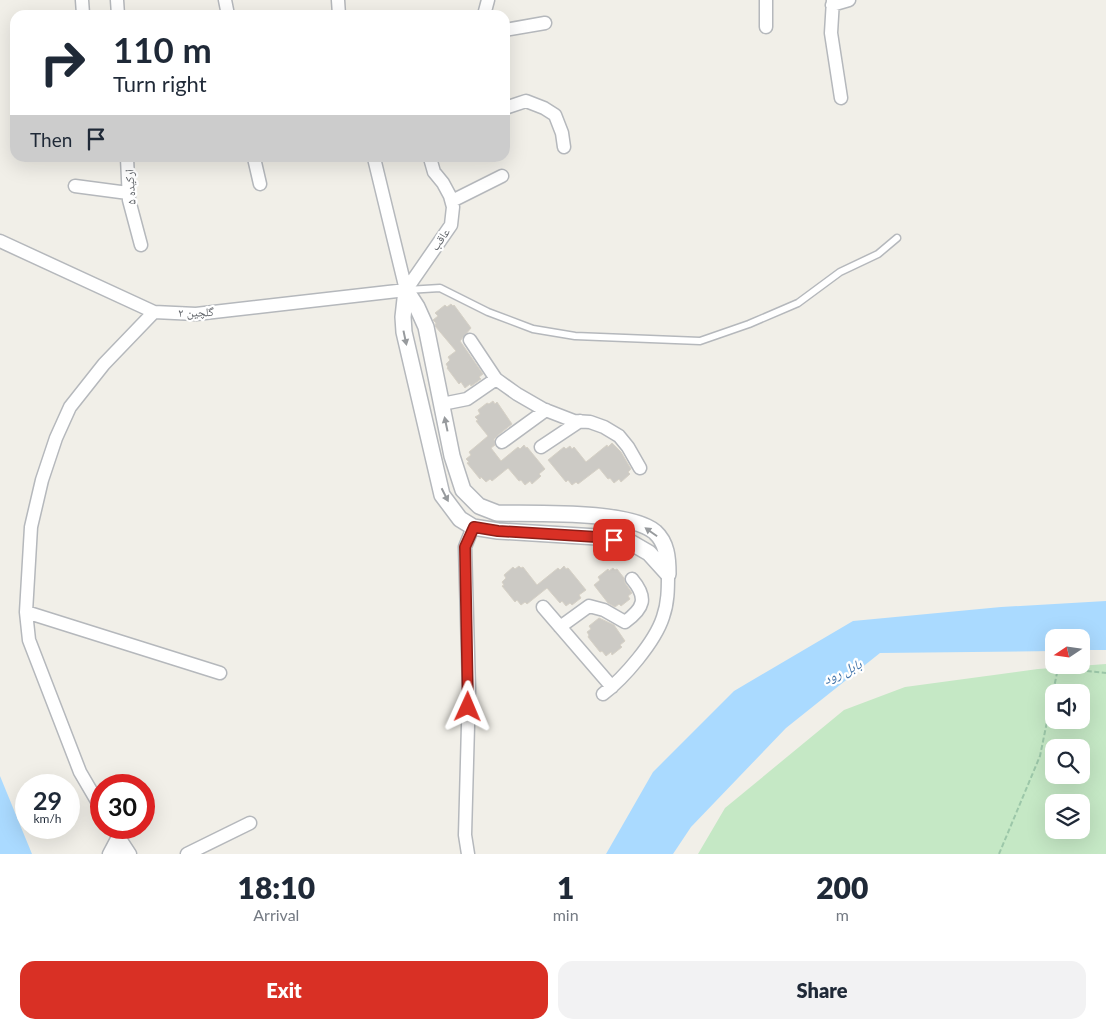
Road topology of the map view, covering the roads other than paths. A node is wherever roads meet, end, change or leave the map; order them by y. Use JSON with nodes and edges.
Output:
{"nodes":[{"id":1,"x":766,"y":0,"type":"edge"},
{"id":2,"x":849,"y":0,"type":"edge"},
{"id":3,"x":832,"y":2,"type":"edge"},
{"id":4,"x":545,"y":23,"type":"dead end"},
{"id":5,"x":766,"y":28,"type":"dead end"},
{"id":6,"x":510,"y":29,"type":"edge"},
{"id":7,"x":841,"y":98,"type":"dead end"},
{"id":8,"x":510,"y":106,"type":"edge"},
{"id":9,"x":564,"y":147,"type":"dead end"},
{"id":10,"x":127,"y":162,"type":"edge"},
{"id":11,"x":255,"y":162,"type":"edge"},
{"id":12,"x":375,"y":162,"type":"edge"},
{"id":13,"x":431,"y":162,"type":"edge"},
{"id":14,"x":502,"y":176,"type":"dead end"},
{"id":15,"x":260,"y":184,"type":"dead end"},
{"id":16,"x":75,"y":186,"type":"dead end"},
{"id":17,"x":128,"y":193,"type":"junction"},
{"id":18,"x":452,"y":201,"type":"junction"},
{"id":19,"x":896,"y":238,"type":"dead end"},
{"id":20,"x":0,"y":241,"type":"edge"},
{"id":21,"x":141,"y":245,"type":"dead end"},
{"id":22,"x":406,"y":290,"type":"junction"},
{"id":23,"x":154,"y":312,"type":"junction"},
{"id":24,"x":470,"y":340,"type":"dead end"},
{"id":25,"x":496,"y":379,"type":"junction"},
{"id":26,"x":442,"y":404,"type":"junction"},
{"id":27,"x":546,"y":410,"type":"junction"},
{"id":28,"x":580,"y":421,"type":"junction"},
{"id":29,"x":502,"y":442,"type":"dead end"},
{"id":30,"x":541,"y":447,"type":"dead end"},
{"id":31,"x":452,"y":456,"type":"junction"},
{"id":32,"x":434,"y":458,"type":"junction"},
{"id":33,"x":640,"y":468,"type":"dead end"},
{"id":34,"x":474,"y":527,"type":"junction"},
{"id":35,"x":668,"y":574,"type":"junction"},
{"id":36,"x":632,"y":579,"type":"dead end"},
{"id":37,"x":543,"y":607,"type":"dead end"},
{"id":38,"x":26,"y":612,"type":"junction"},
{"id":39,"x":560,"y":627,"type":"junction"},
{"id":40,"x":220,"y":673,"type":"dead end"},
{"id":41,"x":90,"y":789,"type":"edge"},
{"id":42,"x":250,"y":823,"type":"dead end"},
{"id":43,"x":114,"y":839,"type":"edge"},
{"id":44,"x":117,"y":839,"type":"edge"},
{"id":45,"x":120,"y":839,"type":"edge"},
{"id":46,"x":109,"y":854,"type":"edge"},
{"id":47,"x":119,"y":854,"type":"edge"},
{"id":48,"x":130,"y":854,"type":"edge"},
{"id":49,"x":187,"y":854,"type":"edge"},
{"id":50,"x":468,"y":854,"type":"edge"}],
"edges":[{"from":1,"to":5,"type":"street"},
{"from":2,"to":3,"type":"street"},
{"from":3,"to":7,"type":"street"},
{"from":4,"to":6,"type":"street"},
{"from":8,"to":9,"type":"street"},
{"from":10,"to":17,"type":"street","name":"ارکیده ۵"},
{"from":11,"to":15,"type":"street"},
{"from":12,"to":22,"type":"street"},
{"from":13,"to":18,"type":"street"},
{"from":14,"to":18,"type":"street"},
{"from":16,"to":17,"type":"street"},
{"from":17,"to":21,"type":"street","name":"ارکیده ۵"},
{"from":18,"to":22,"type":"street","name":"عاقب"},
{"from":19,"to":22,"type":"lane"},
{"from":20,"to":23,"type":"street","name":"گلچین ۲"},
{"from":22,"to":23,"type":"street","name":"گلچین ۲"},
{"from":22,"to":26,"type":"street"},
{"from":22,"to":32,"type":"street","one_way":true},
{"from":23,"to":38,"type":"street"},
{"from":24,"to":25,"type":"street"},
{"from":25,"to":26,"type":"street"},
{"from":25,"to":27,"type":"street"},
{"from":31,"to":26,"type":"street","one_way":true},
{"from":27,"to":28,"type":"street"},
{"from":27,"to":29,"type":"street"},
{"from":28,"to":30,"type":"street"},
{"from":28,"to":33,"type":"street"},
{"from":31,"to":32,"type":"street"},
{"from":35,"to":31,"type":"street","one_way":true},
{"from":32,"to":34,"type":"street","one_way":true},
{"from":34,"to":35,"type":"street"},
{"from":34,"to":50,"type":"street"},
{"from":35,"to":39,"type":"street"},
{"from":36,"to":39,"type":"street"},
{"from":37,"to":39,"type":"street"},
{"from":38,"to":40,"type":"street"},
{"from":38,"to":41,"type":"street"},
{"from":42,"to":49,"type":"street"},
{"from":43,"to":46,"type":"street"},
{"from":44,"to":47,"type":"street"},
{"from":45,"to":48,"type":"street"}]}
